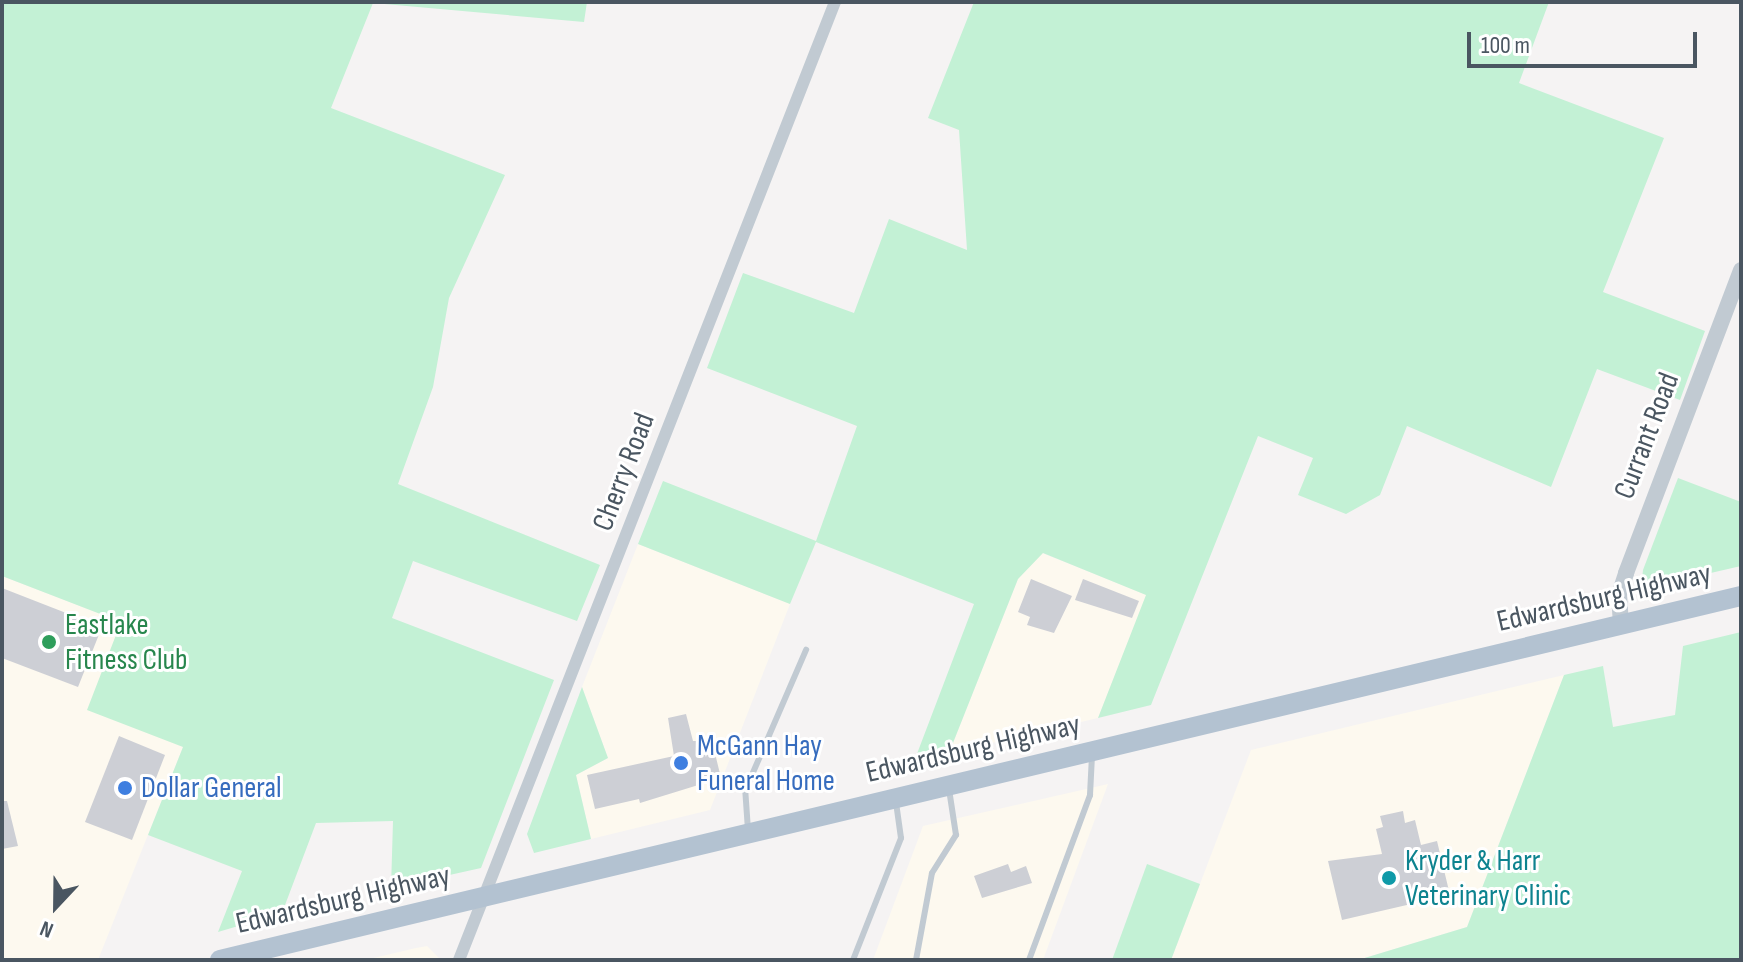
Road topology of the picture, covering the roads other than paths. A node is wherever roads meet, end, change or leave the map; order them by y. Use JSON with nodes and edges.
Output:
{"nodes":[{"id":1,"x":835,"y":2,"type":"edge"},
{"id":2,"x":1741,"y":270,"type":"edge"},
{"id":3,"x":1741,"y":596,"type":"edge"},
{"id":4,"x":1621,"y":624,"type":"junction"},
{"id":5,"x":806,"y":650,"type":"dead end"},
{"id":6,"x":1093,"y":751,"type":"junction"},
{"id":7,"x":948,"y":786,"type":"junction"},
{"id":8,"x":895,"y":798,"type":"junction"},
{"id":9,"x":748,"y":834,"type":"junction"},
{"id":10,"x":487,"y":896,"type":"junction"},
{"id":11,"x":220,"y":960,"type":"edge"},
{"id":12,"x":459,"y":960,"type":"edge"},
{"id":13,"x":853,"y":960,"type":"edge"},
{"id":14,"x":916,"y":960,"type":"edge"},
{"id":15,"x":1029,"y":960,"type":"edge"}],
"edges":[{"from":1,"to":10,"type":"street","name":"Cherry Road"},
{"from":2,"to":4,"type":"street","name":"Currant Road"},
{"from":3,"to":4,"type":"main road","name":"Edwardsburg Highway"},
{"from":4,"to":6,"type":"main road","name":"Edwardsburg Highway"},
{"from":5,"to":9,"type":"lane"},
{"from":6,"to":7,"type":"main road","name":"Edwardsburg Highway"},
{"from":6,"to":15,"type":"lane"},
{"from":7,"to":8,"type":"main road","name":"Edwardsburg Highway"},
{"from":7,"to":14,"type":"lane"},
{"from":8,"to":9,"type":"main road","name":"Edwardsburg Highway"},
{"from":8,"to":13,"type":"lane"},
{"from":9,"to":10,"type":"main road","name":"Edwardsburg Highway"},
{"from":10,"to":11,"type":"main road","name":"Edwardsburg Highway"},
{"from":10,"to":12,"type":"street","name":"Cherry Road"}]}
